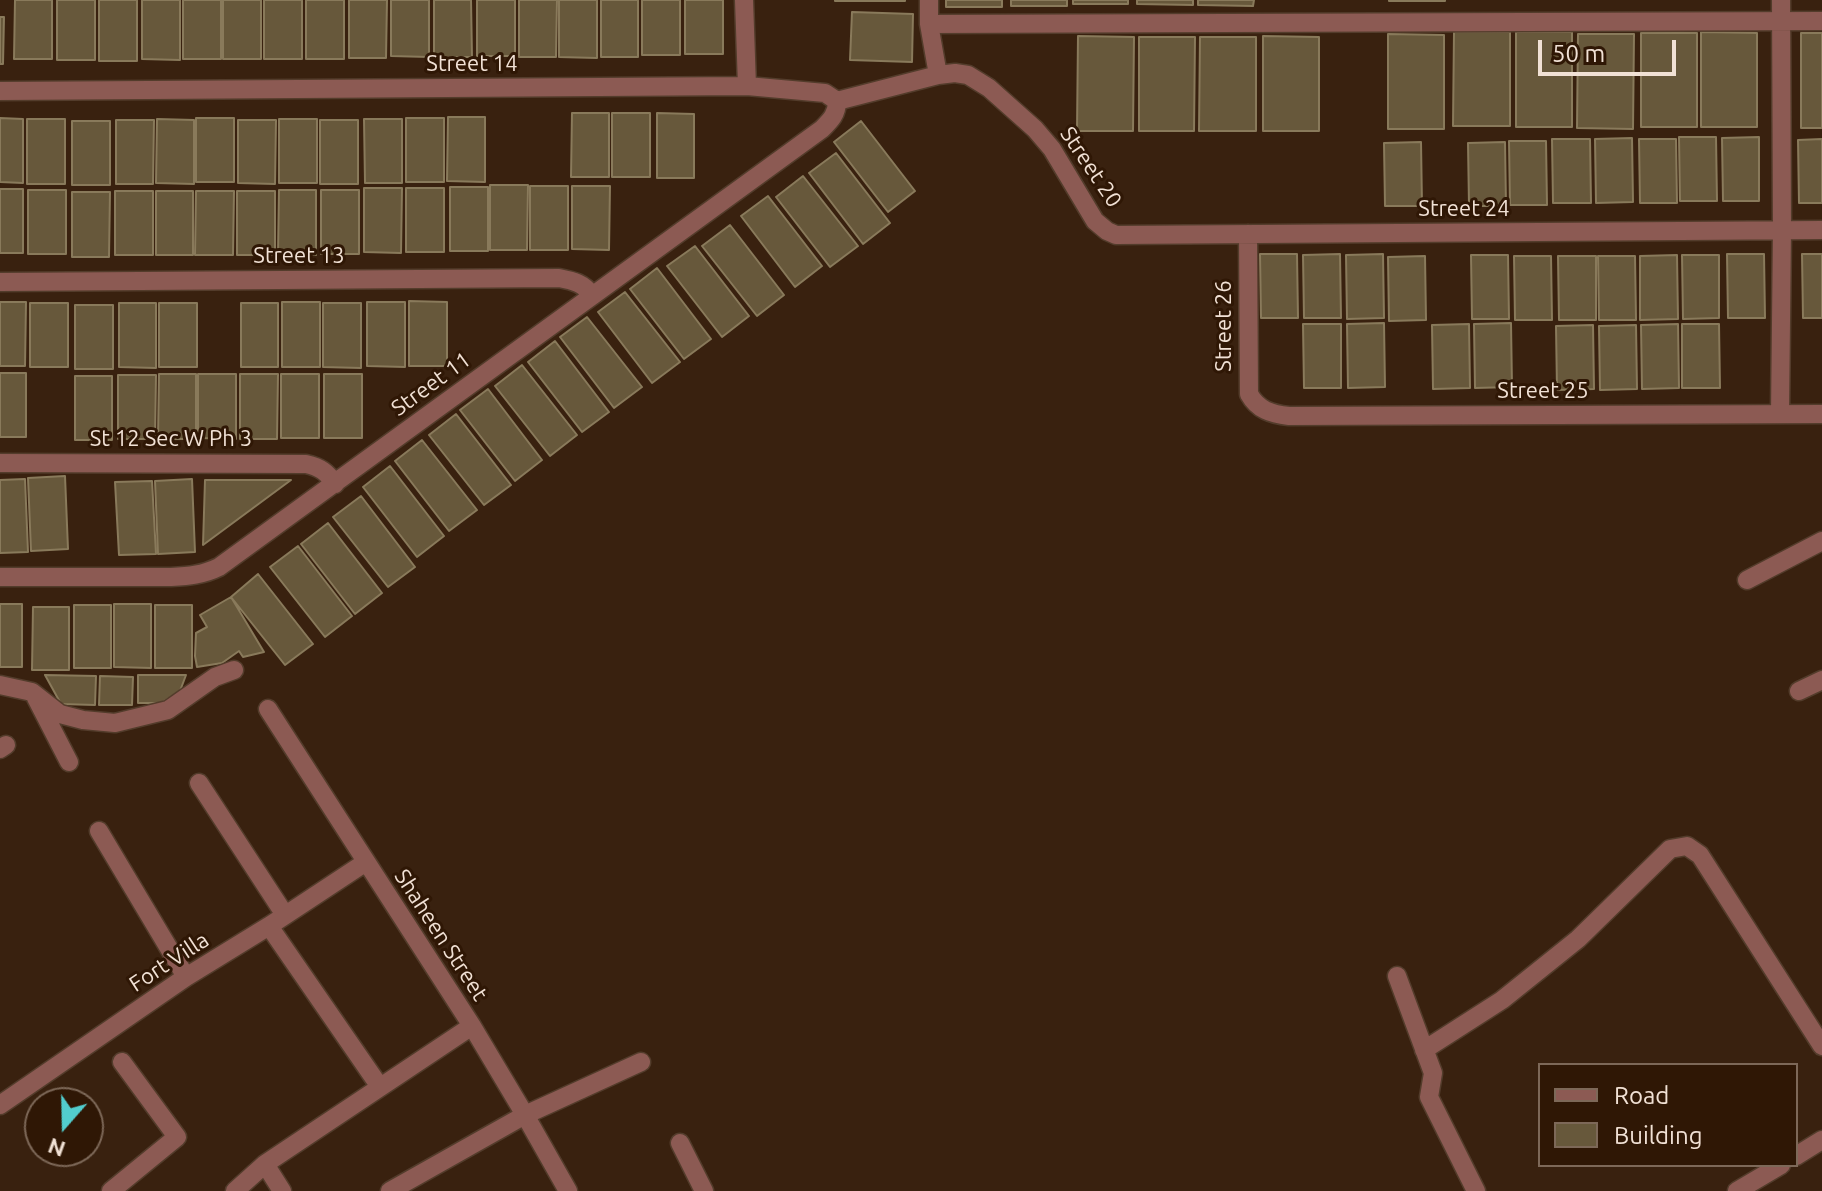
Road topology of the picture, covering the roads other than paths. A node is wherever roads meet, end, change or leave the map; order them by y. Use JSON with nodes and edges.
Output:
{"nodes":[{"id":1,"x":744,"y":0,"type":"edge"},
{"id":2,"x":929,"y":0,"type":"edge"},
{"id":3,"x":1781,"y":0,"type":"edge"},
{"id":4,"x":1781,"y":21,"type":"junction"},
{"id":5,"x":1822,"y":21,"type":"edge"},
{"id":6,"x":929,"y":24,"type":"junction"},
{"id":7,"x":938,"y":75,"type":"junction"},
{"id":8,"x":747,"y":86,"type":"junction"},
{"id":9,"x":0,"y":91,"type":"edge"},
{"id":10,"x":837,"y":101,"type":"junction"},
{"id":11,"x":1782,"y":230,"type":"junction"},
{"id":12,"x":1822,"y":230,"type":"edge"},
{"id":13,"x":1107,"y":231,"type":"joint"},
{"id":14,"x":1248,"y":234,"type":"junction"},
{"id":15,"x":0,"y":282,"type":"edge"},
{"id":16,"x":592,"y":295,"type":"junction"},
{"id":17,"x":1265,"y":411,"type":"joint"},
{"id":18,"x":1780,"y":414,"type":"junction"},
{"id":19,"x":1822,"y":414,"type":"edge"},
{"id":20,"x":0,"y":463,"type":"edge"},
{"id":21,"x":335,"y":484,"type":"junction"},
{"id":22,"x":1822,"y":541,"type":"edge"},
{"id":23,"x":0,"y":577,"type":"edge"},
{"id":24,"x":1747,"y":580,"type":"dead end"},
{"id":25,"x":234,"y":670,"type":"dead end"},
{"id":26,"x":1822,"y":680,"type":"edge"},
{"id":27,"x":0,"y":685,"type":"edge"},
{"id":28,"x":1799,"y":691,"type":"dead end"},
{"id":29,"x":32,"y":692,"type":"junction"},
{"id":30,"x":268,"y":709,"type":"dead end"},
{"id":31,"x":69,"y":762,"type":"dead end"},
{"id":32,"x":199,"y":783,"type":"dead end"},
{"id":33,"x":99,"y":831,"type":"dead end"},
{"id":34,"x":366,"y":862,"type":"junction"},
{"id":35,"x":285,"y":915,"type":"junction"},
{"id":36,"x":269,"y":926,"type":"junction"},
{"id":37,"x":1397,"y":976,"type":"dead end"},
{"id":38,"x":186,"y":977,"type":"junction"},
{"id":39,"x":472,"y":1026,"type":"junction"},
{"id":40,"x":1822,"y":1046,"type":"edge"},
{"id":41,"x":1424,"y":1050,"type":"junction"},
{"id":42,"x":122,"y":1062,"type":"dead end"},
{"id":43,"x":641,"y":1062,"type":"dead end"},
{"id":44,"x":380,"y":1087,"type":"junction"},
{"id":45,"x":0,"y":1105,"type":"edge"},
{"id":46,"x":525,"y":1115,"type":"junction"},
{"id":47,"x":1822,"y":1140,"type":"edge"},
{"id":48,"x":680,"y":1143,"type":"dead end"},
{"id":49,"x":1798,"y":1155,"type":"edge"},
{"id":50,"x":265,"y":1164,"type":"junction"},
{"id":51,"x":1746,"y":1167,"type":"edge"},
{"id":52,"x":1779,"y":1167,"type":"edge"},
{"id":53,"x":1758,"y":1186,"type":"edge"},
{"id":54,"x":111,"y":1191,"type":"edge"},
{"id":55,"x":235,"y":1191,"type":"edge"},
{"id":56,"x":282,"y":1191,"type":"edge"},
{"id":57,"x":390,"y":1191,"type":"edge"},
{"id":58,"x":568,"y":1191,"type":"edge"},
{"id":59,"x":704,"y":1191,"type":"edge"},
{"id":60,"x":1476,"y":1191,"type":"edge"},
{"id":61,"x":1737,"y":1191,"type":"edge"}],
"edges":[{"from":1,"to":8,"type":"street"},
{"from":2,"to":6,"type":"street"},
{"from":3,"to":4,"type":"street"},
{"from":4,"to":5,"type":"street"},
{"from":4,"to":6,"type":"street"},
{"from":4,"to":11,"type":"street"},
{"from":6,"to":7,"type":"street"},
{"from":7,"to":10,"type":"street","name":"Street 14"},
{"from":7,"to":13,"type":"street","name":"Street 20"},
{"from":8,"to":9,"type":"street","name":"Street 14"},
{"from":8,"to":10,"type":"street","name":"Street 14"},
{"from":10,"to":16,"type":"street","name":"Street 11"},
{"from":11,"to":12,"type":"street","name":"Street 24"},
{"from":11,"to":14,"type":"street","name":"Street 24"},
{"from":11,"to":18,"type":"street"},
{"from":13,"to":14,"type":"street","name":"Street 24"},
{"from":14,"to":17,"type":"street","name":"Street 26"},
{"from":15,"to":16,"type":"street","name":"Street 13"},
{"from":16,"to":21,"type":"street","name":"Street 11"},
{"from":17,"to":18,"type":"street","name":"Street 25"},
{"from":18,"to":19,"type":"street","name":"Street 25"},
{"from":20,"to":21,"type":"street","name":"St 12 Sec W Ph 3"},
{"from":21,"to":23,"type":"street","name":"Street 11"},
{"from":22,"to":24,"type":"street"},
{"from":25,"to":29,"type":"street"},
{"from":26,"to":28,"type":"street"},
{"from":27,"to":29,"type":"street"},
{"from":29,"to":31,"type":"street"},
{"from":30,"to":34,"type":"street","name":"Shaheen Street"},
{"from":32,"to":35,"type":"street"},
{"from":33,"to":38,"type":"street"},
{"from":34,"to":35,"type":"street","name":"Fort Villa"},
{"from":34,"to":39,"type":"street","name":"Shaheen Street"},
{"from":35,"to":36,"type":"street","name":"Fort Villa"},
{"from":36,"to":38,"type":"street","name":"Fort Villa"},
{"from":36,"to":44,"type":"street"},
{"from":37,"to":41,"type":"street"},
{"from":38,"to":45,"type":"street","name":"Fort Villa"},
{"from":39,"to":44,"type":"street"},
{"from":39,"to":46,"type":"street","name":"Shaheen Street"},
{"from":40,"to":41,"type":"street"},
{"from":41,"to":60,"type":"street"},
{"from":42,"to":54,"type":"street"},
{"from":43,"to":46,"type":"street"},
{"from":44,"to":50,"type":"street"},
{"from":46,"to":57,"type":"street"},
{"from":46,"to":58,"type":"street","name":"Shaheen Street"},
{"from":47,"to":49,"type":"street"},
{"from":48,"to":59,"type":"street"},
{"from":50,"to":55,"type":"street"},
{"from":50,"to":56,"type":"street"},
{"from":51,"to":53,"type":"street"},
{"from":52,"to":53,"type":"street"},
{"from":53,"to":61,"type":"street"}]}
